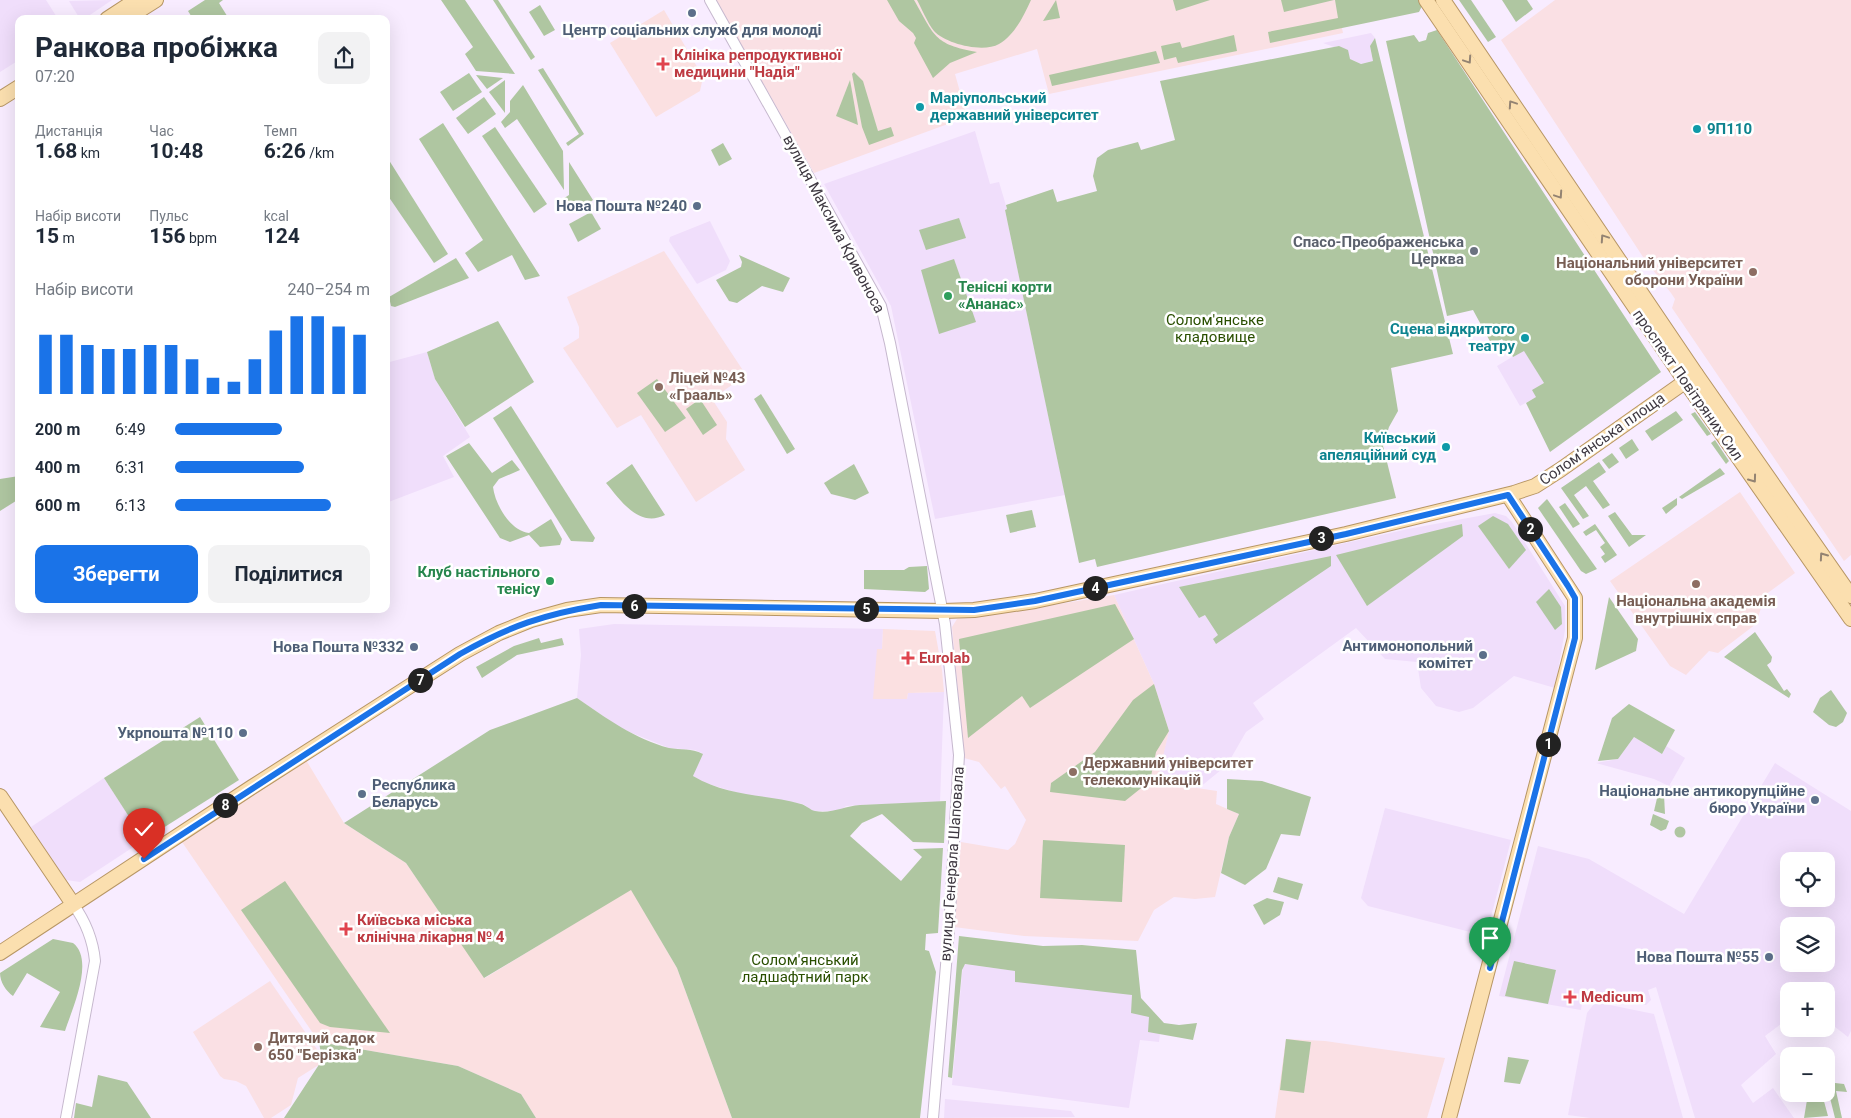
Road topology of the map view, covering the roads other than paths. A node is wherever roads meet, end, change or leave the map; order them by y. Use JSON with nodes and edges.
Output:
{"nodes":[{"id":1,"x":136,"y":0,"type":"edge"},
{"id":2,"x":156,"y":0,"type":"edge"},
{"id":3,"x":710,"y":0,"type":"edge"},
{"id":4,"x":1426,"y":0,"type":"edge"},
{"id":5,"x":1443,"y":0,"type":"edge"},
{"id":6,"x":113,"y":15,"type":"edge"},
{"id":7,"x":132,"y":15,"type":"edge"},
{"id":8,"x":15,"y":90,"type":"edge"},
{"id":9,"x":0,"y":99,"type":"edge"},
{"id":10,"x":1690,"y":378,"type":"junction"},
{"id":11,"x":1508,"y":495,"type":"junction"},
{"id":12,"x":1851,"y":596,"type":"edge"},
{"id":13,"x":943,"y":611,"type":"junction"},
{"id":14,"x":1851,"y":619,"type":"edge"},
{"id":15,"x":0,"y":796,"type":"edge"},
{"id":16,"x":73,"y":904,"type":"junction"},
{"id":17,"x":0,"y":953,"type":"edge"},
{"id":18,"x":66,"y":1118,"type":"edge"},
{"id":19,"x":933,"y":1118,"type":"edge"},
{"id":20,"x":1449,"y":1118,"type":"edge"}],
"edges":[{"from":1,"to":6,"type":"main road"},
{"from":2,"to":7,"type":"main road"},
{"from":3,"to":13,"type":"street","name":"вулиця Максима Кривоноса"},
{"from":4,"to":10,"type":"main road","name":"проспект Повітряних Сил","one_way":true},
{"from":10,"to":5,"type":"main road","name":"проспект Повітряних Сил","one_way":true},
{"from":8,"to":9,"type":"main road"},
{"from":10,"to":11,"type":"main road","name":"Соломʼянська площа"},
{"from":12,"to":10,"type":"main road","name":"проспект Повітряних Сил","one_way":true},
{"from":10,"to":14,"type":"main road","name":"проспект Повітряних Сил","one_way":true},
{"from":11,"to":13,"type":"main road","name":"Соломʼянська площа"},
{"from":11,"to":20,"type":"main road"},
{"from":13,"to":16,"type":"main road","name":"Соломʼянська площа"},
{"from":13,"to":19,"type":"street","name":"вулиця Генерала Шаповала"},
{"from":15,"to":16,"type":"main road"},
{"from":16,"to":17,"type":"main road","name":"Соломʼянська площа"},
{"from":16,"to":18,"type":"street"}]}
